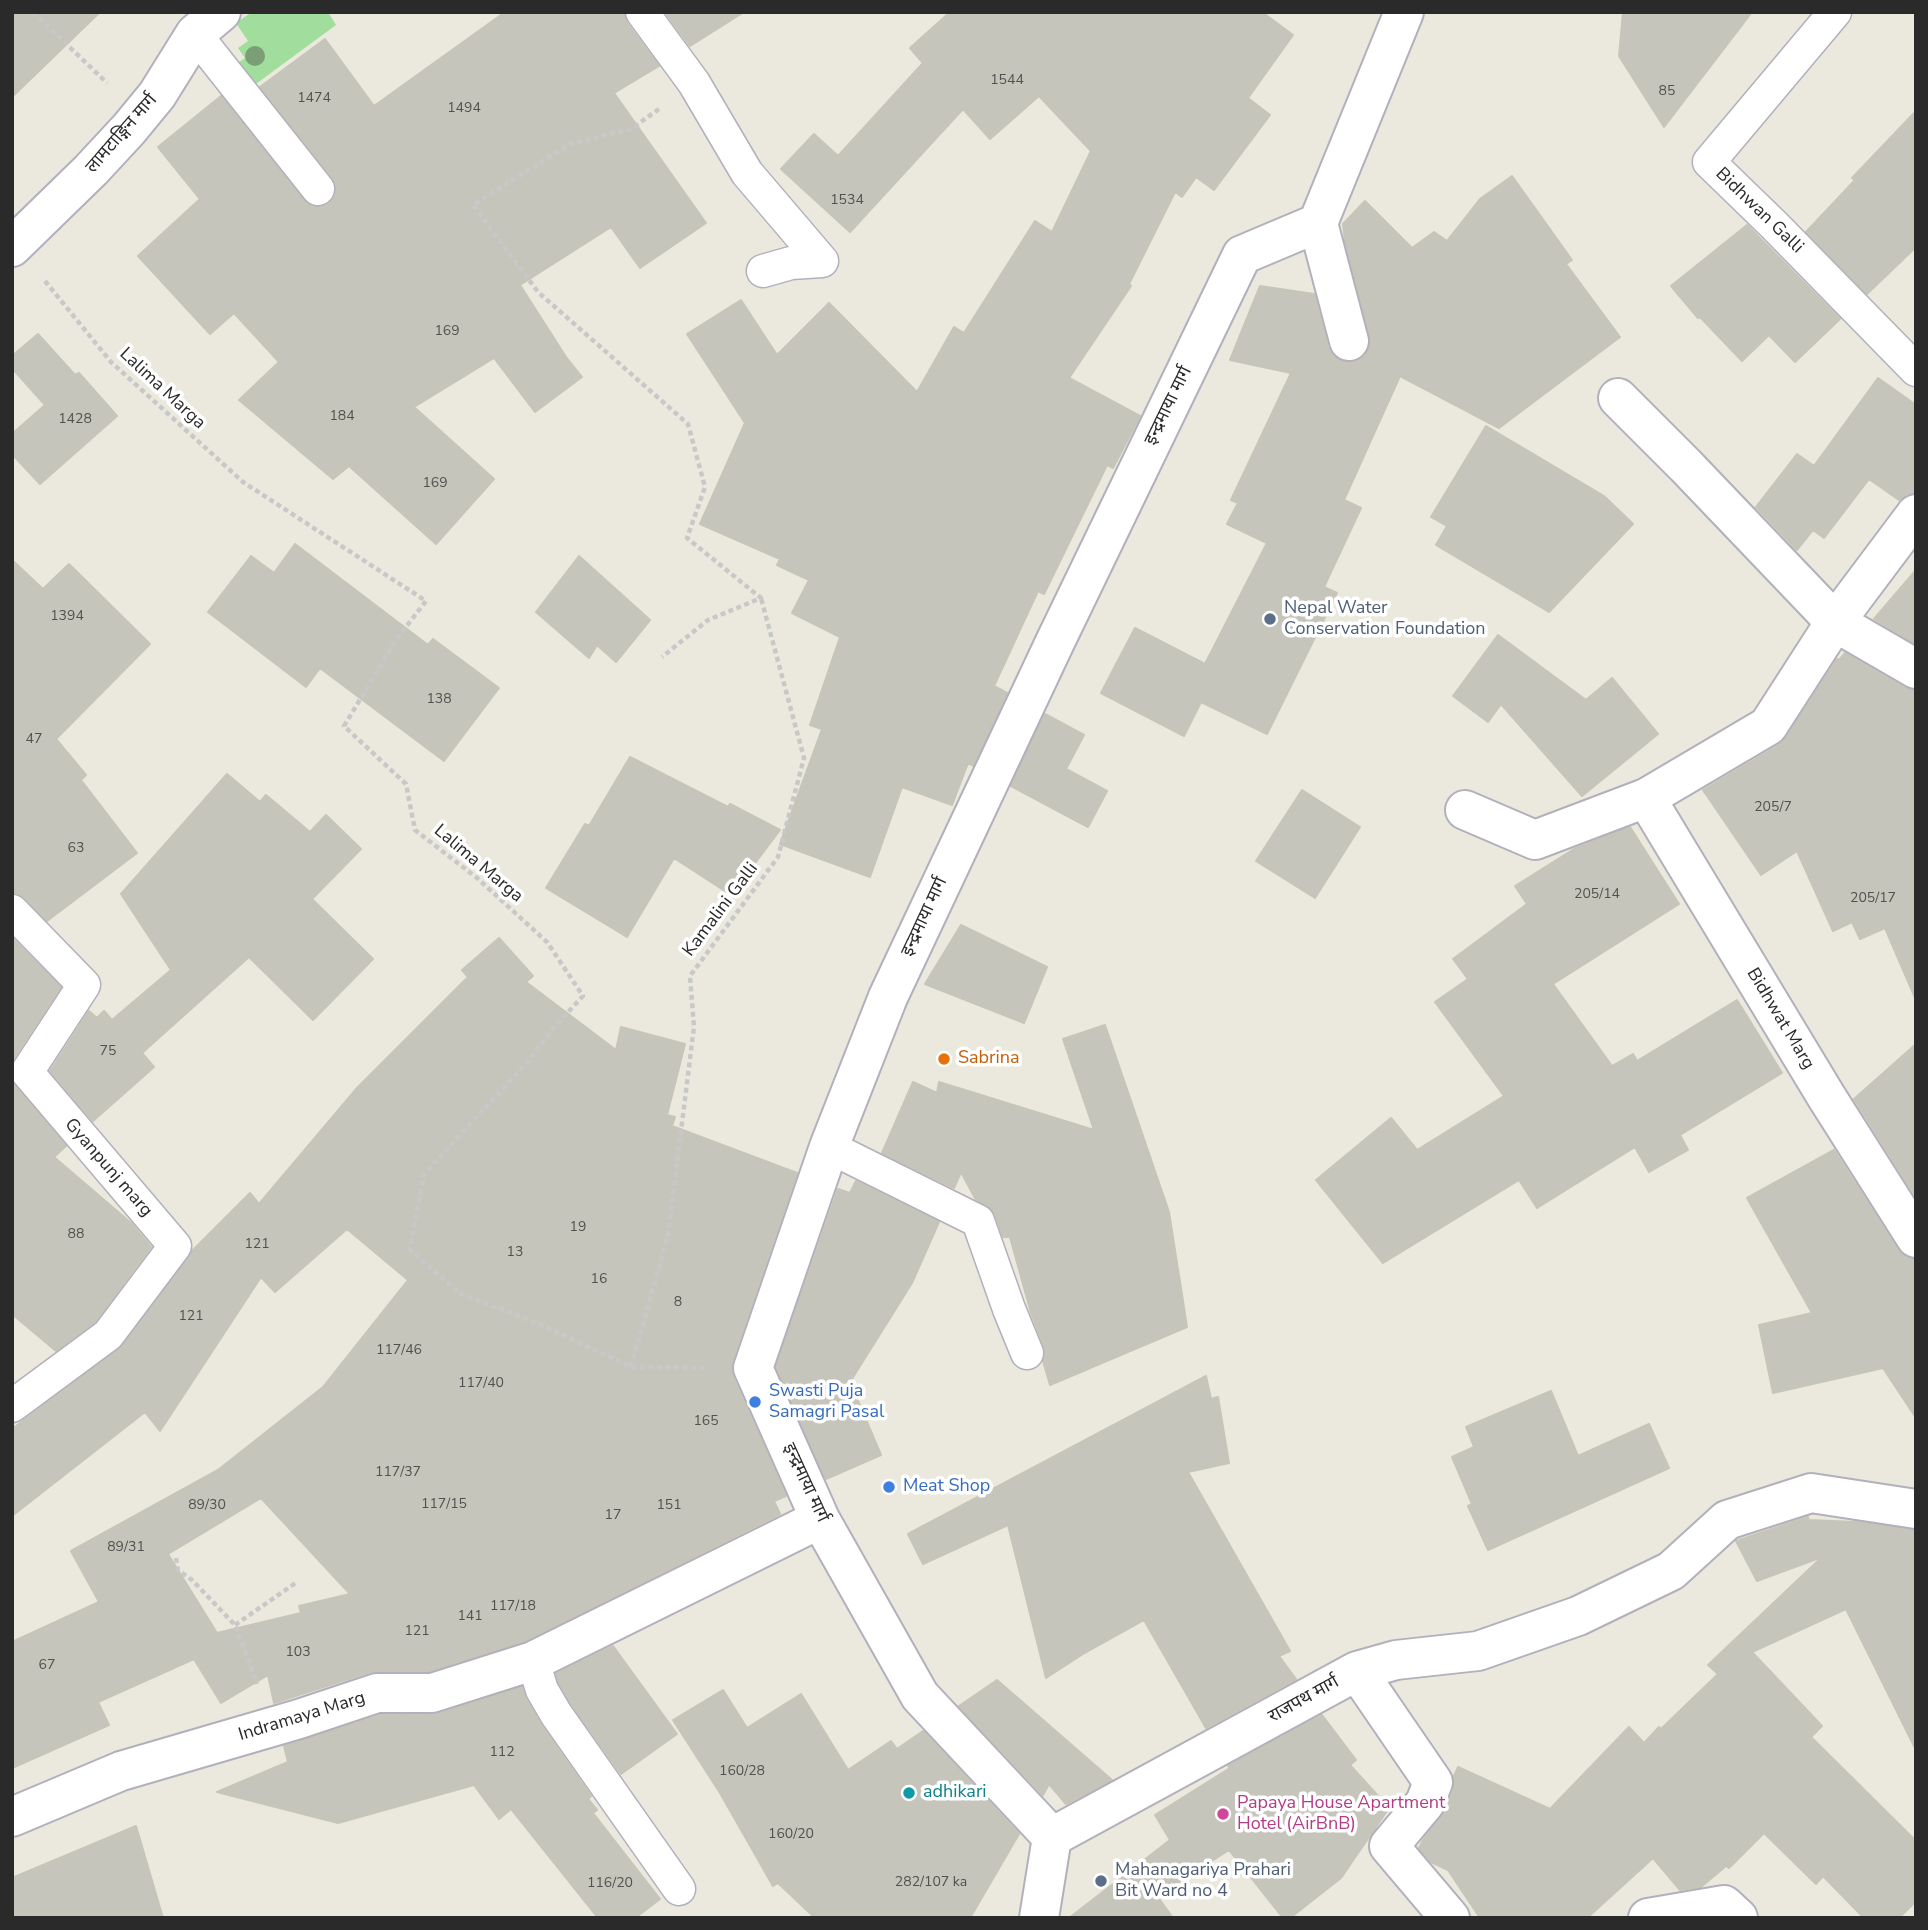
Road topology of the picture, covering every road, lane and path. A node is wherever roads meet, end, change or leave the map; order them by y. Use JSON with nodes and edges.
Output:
{"nodes":[{"id":1,"x":33,"y":12,"type":"edge"},
{"id":2,"x":642,"y":12,"type":"edge"},
{"id":3,"x":1404,"y":12,"type":"edge"},
{"id":4,"x":1835,"y":12,"type":"edge"},
{"id":5,"x":208,"y":23,"type":"edge"},
{"id":6,"x":694,"y":83,"type":"junction"},
{"id":7,"x":157,"y":95,"type":"junction"},
{"id":8,"x":318,"y":189,"type":"dead end"},
{"id":9,"x":1318,"y":223,"type":"junction"},
{"id":10,"x":14,"y":246,"type":"edge"},
{"id":11,"x":763,"y":271,"type":"dead end"},
{"id":12,"x":1349,"y":341,"type":"dead end"},
{"id":13,"x":1916,"y":370,"type":"edge"},
{"id":14,"x":1618,"y":398,"type":"dead end"},
{"id":15,"x":1916,"y":514,"type":"edge"},
{"id":16,"x":761,"y":598,"type":"junction"},
{"id":17,"x":1835,"y":622,"type":"junction"},
{"id":18,"x":662,"y":657,"type":"dead end"},
{"id":19,"x":1916,"y":669,"type":"edge"},
{"id":20,"x":1646,"y":798,"type":"junction"},
{"id":21,"x":1465,"y":810,"type":"dead end"},
{"id":22,"x":12,"y":911,"type":"edge"},
{"id":23,"x":829,"y":1147,"type":"junction"},
{"id":24,"x":1916,"y":1238,"type":"edge"},
{"id":25,"x":1027,"y":1353,"type":"dead end"},
{"id":26,"x":631,"y":1367,"type":"junction"},
{"id":27,"x":753,"y":1368,"type":"junction"},
{"id":28,"x":12,"y":1406,"type":"edge"},
{"id":29,"x":1916,"y":1509,"type":"edge"},
{"id":30,"x":820,"y":1519,"type":"junction"},
{"id":31,"x":176,"y":1558,"type":"dead end"},
{"id":32,"x":297,"y":1582,"type":"dead end"},
{"id":33,"x":234,"y":1625,"type":"junction"},
{"id":34,"x":533,"y":1661,"type":"junction"},
{"id":35,"x":1357,"y":1671,"type":"junction"},
{"id":36,"x":299,"y":1718,"type":"junction"},
{"id":37,"x":12,"y":1817,"type":"edge"},
{"id":38,"x":1052,"y":1837,"type":"junction"},
{"id":39,"x":678,"y":1889,"type":"dead end"},
{"id":40,"x":1038,"y":1918,"type":"edge"},
{"id":41,"x":1450,"y":1918,"type":"edge"},
{"id":42,"x":1648,"y":1918,"type":"edge"},
{"id":43,"x":1738,"y":1918,"type":"edge"}],
"edges":[{"from":1,"to":7,"type":"path"},
{"from":2,"to":6,"type":"lane"},
{"from":3,"to":9,"type":"street"},
{"from":4,"to":13,"type":"lane","name":"Bidhwan Galli"},
{"from":5,"to":7,"type":"street","name":"लामटाङ्गिन मार्ग"},
{"from":5,"to":8,"type":"lane"},
{"from":6,"to":11,"type":"lane"},
{"from":6,"to":16,"type":"path"},
{"from":7,"to":10,"type":"street","name":"लामटाङ्गिन मार्ग"},
{"from":9,"to":12,"type":"street"},
{"from":9,"to":23,"type":"street","name":"इन्द्रमाया मार्ग"},
{"from":10,"to":26,"type":"path","name":"Lalima Marga"},
{"from":14,"to":17,"type":"street"},
{"from":15,"to":17,"type":"street"},
{"from":16,"to":18,"type":"path"},
{"from":16,"to":26,"type":"path","name":"Kamalini Galli"},
{"from":17,"to":19,"type":"street"},
{"from":17,"to":20,"type":"street"},
{"from":20,"to":21,"type":"street"},
{"from":20,"to":24,"type":"street","name":"Bidhwat Marg"},
{"from":22,"to":28,"type":"lane","name":"Gyanpunj marg"},
{"from":23,"to":25,"type":"lane"},
{"from":23,"to":27,"type":"street","name":"इन्द्रमाया मार्ग"},
{"from":26,"to":27,"type":"path","name":"Lalima Marga"},
{"from":27,"to":30,"type":"street","name":"इन्द्रमाया मार्ग"},
{"from":29,"to":35,"type":"street"},
{"from":30,"to":34,"type":"street","name":"Indramaya Marg"},
{"from":30,"to":38,"type":"street","name":"इन्द्रमाया मार्ग"},
{"from":31,"to":33,"type":"path"},
{"from":32,"to":33,"type":"path"},
{"from":33,"to":36,"type":"path"},
{"from":34,"to":36,"type":"street","name":"Indramaya Marg"},
{"from":34,"to":39,"type":"lane"},
{"from":35,"to":38,"type":"street","name":"राजपथ मार्ग"},
{"from":35,"to":41,"type":"street","name":"राजपथ मार्ग"},
{"from":36,"to":37,"type":"street","name":"Indramaya Marg"},
{"from":38,"to":40,"type":"street"},
{"from":42,"to":43,"type":"street"}]}
